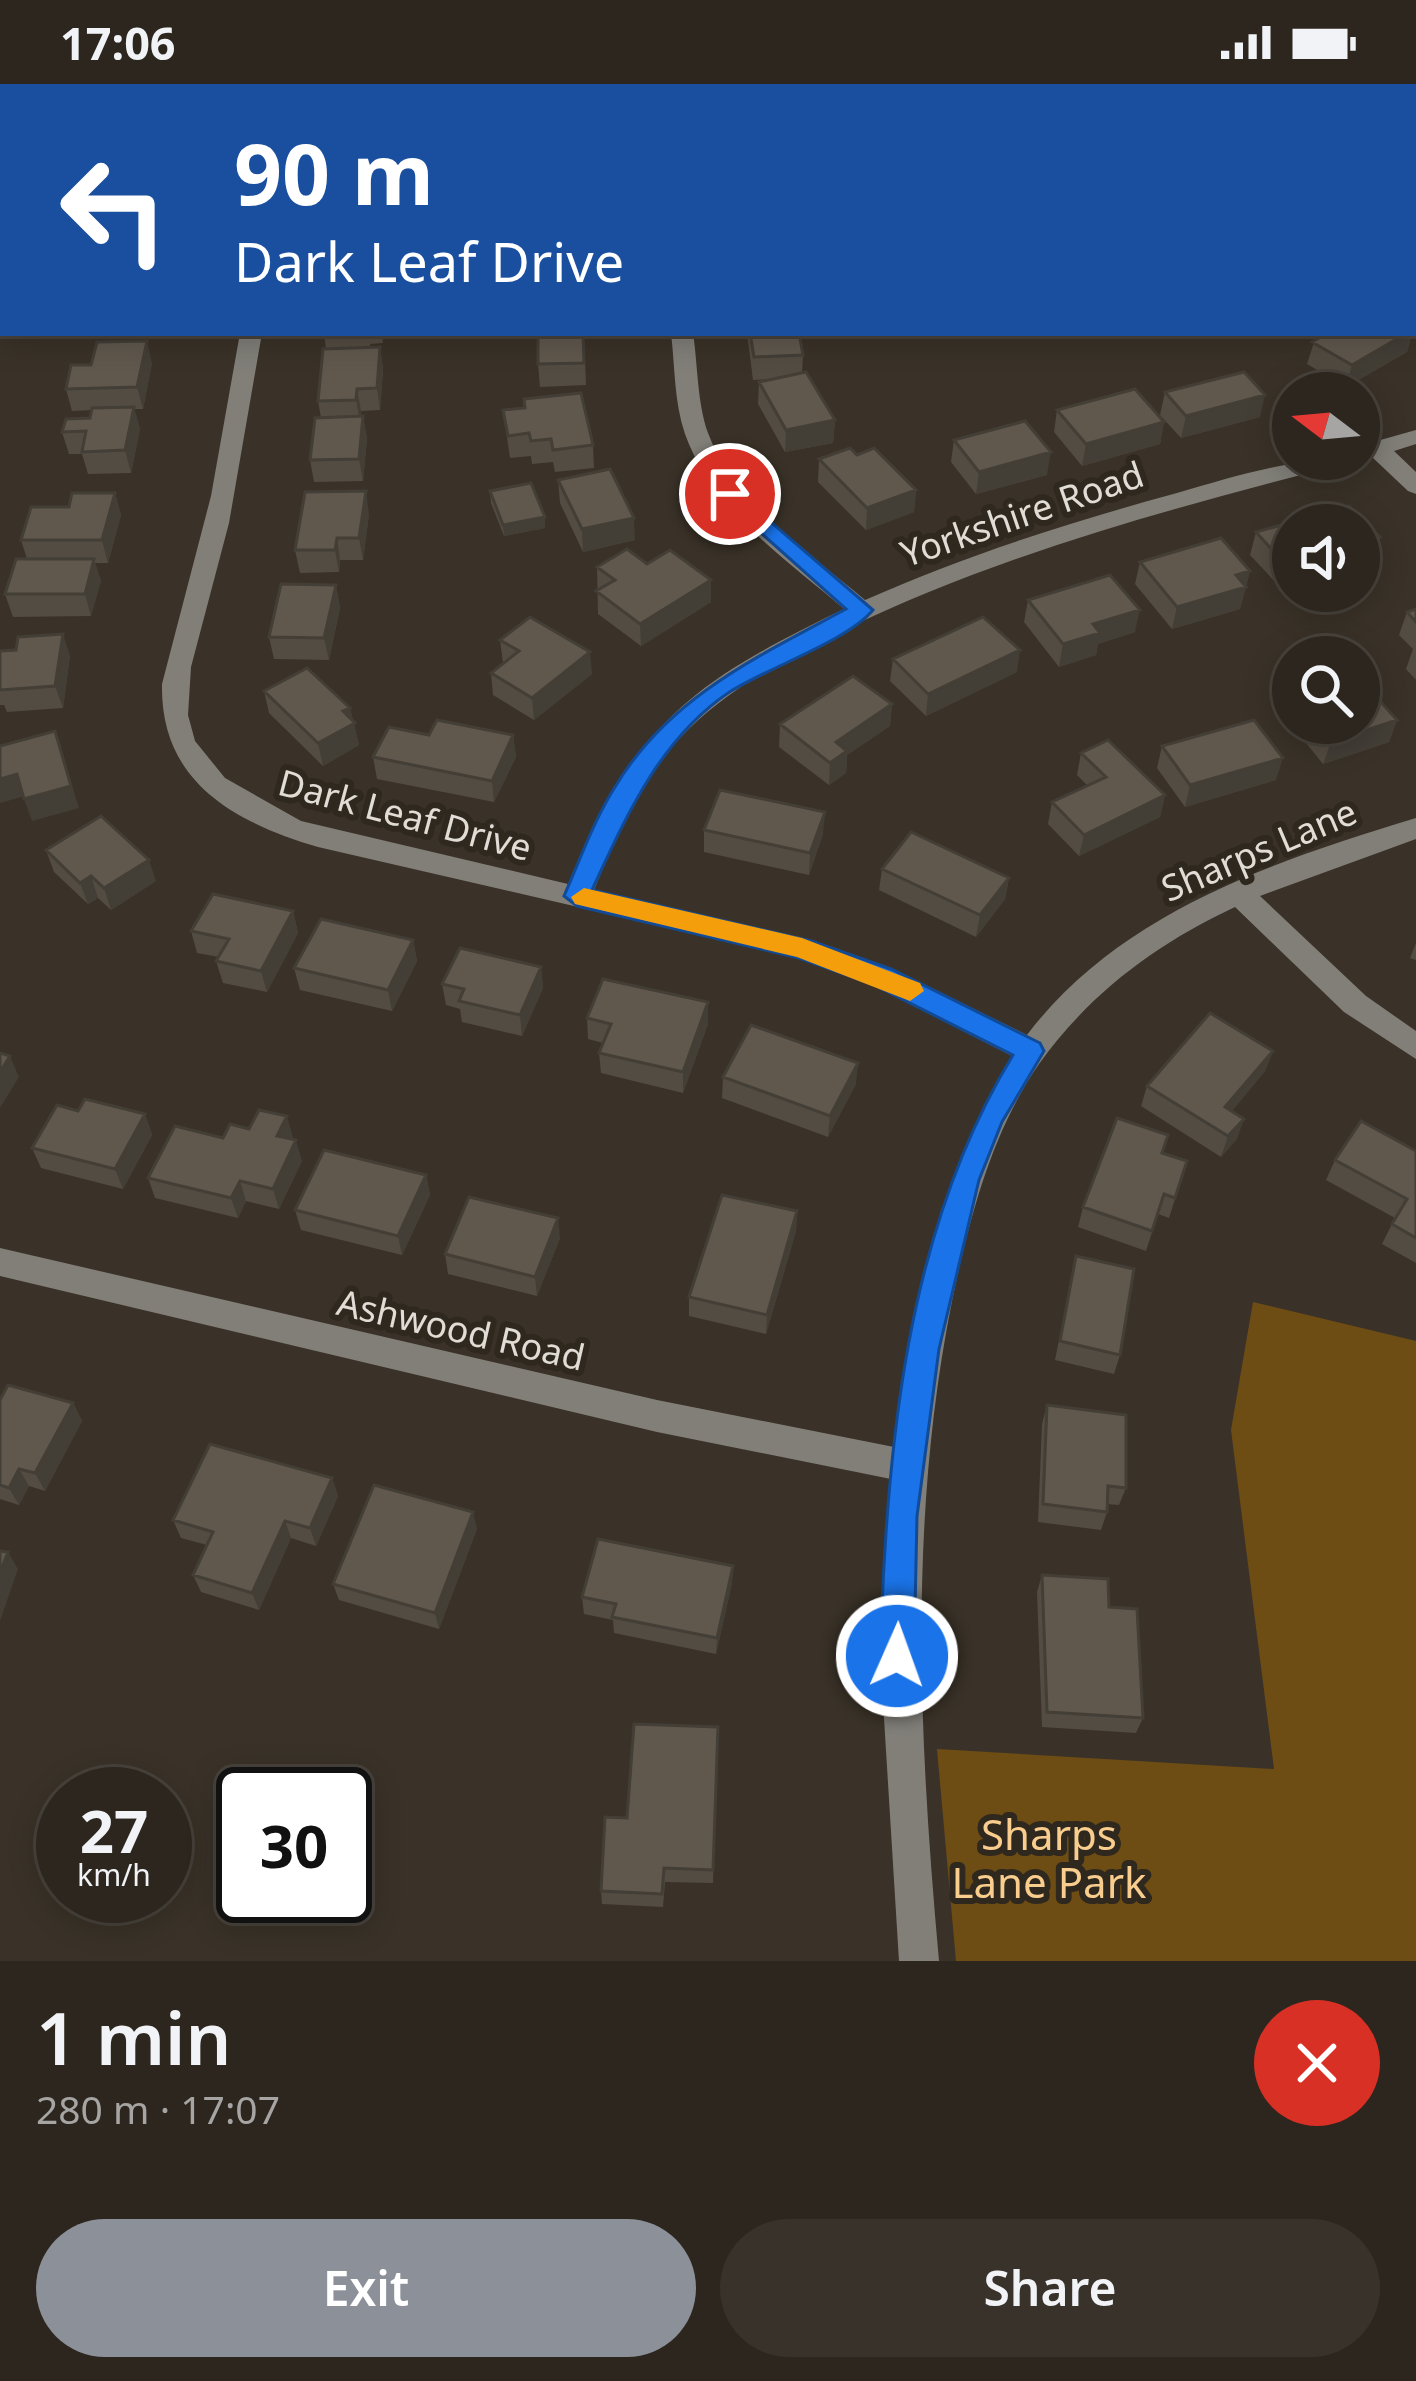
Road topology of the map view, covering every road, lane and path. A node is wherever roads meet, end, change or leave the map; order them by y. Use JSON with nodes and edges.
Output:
{"nodes":[{"id":1,"x":251,"y":336,"type":"edge"},
{"id":2,"x":682,"y":336,"type":"edge"},
{"id":3,"x":1416,"y":437,"type":"edge"},
{"id":4,"x":1380,"y":447,"type":"edge"},
{"id":5,"x":1380,"y":459,"type":"edge"},
{"id":6,"x":1272,"y":476,"type":"edge"},
{"id":7,"x":1416,"y":486,"type":"edge"},
{"id":8,"x":861,"y":610,"type":"junction"},
{"id":9,"x":1416,"y":828,"type":"edge"},
{"id":10,"x":1238,"y":893,"type":"junction"},
{"id":11,"x":577,"y":896,"type":"junction"},
{"id":12,"x":1416,"y":1047,"type":"edge"},
{"id":13,"x":1030,"y":1051,"type":"junction"},
{"id":14,"x":0,"y":1262,"type":"edge"},
{"id":15,"x":906,"y":1466,"type":"junction"},
{"id":16,"x":919,"y":1961,"type":"edge"}],
"edges":[{"from":1,"to":11,"type":"street","name":"Dark Leaf Drive"},
{"from":2,"to":8,"type":"street"},
{"from":3,"to":4,"type":"street"},
{"from":5,"to":7,"type":"street"},
{"from":6,"to":8,"type":"street","name":"Yorkshire Road"},
{"from":8,"to":11,"type":"street","name":"Yorkshire Road"},
{"from":9,"to":10,"type":"street","name":"Sharps Lane"},
{"from":10,"to":12,"type":"street"},
{"from":10,"to":13,"type":"street","name":"Sharps Lane"},
{"from":11,"to":13,"type":"street","name":"Dark Leaf Drive"},
{"from":13,"to":15,"type":"street","name":"Sharps Lane"},
{"from":14,"to":15,"type":"street","name":"Ashwood Road"},
{"from":15,"to":16,"type":"street","name":"Sharps Lane"}]}
